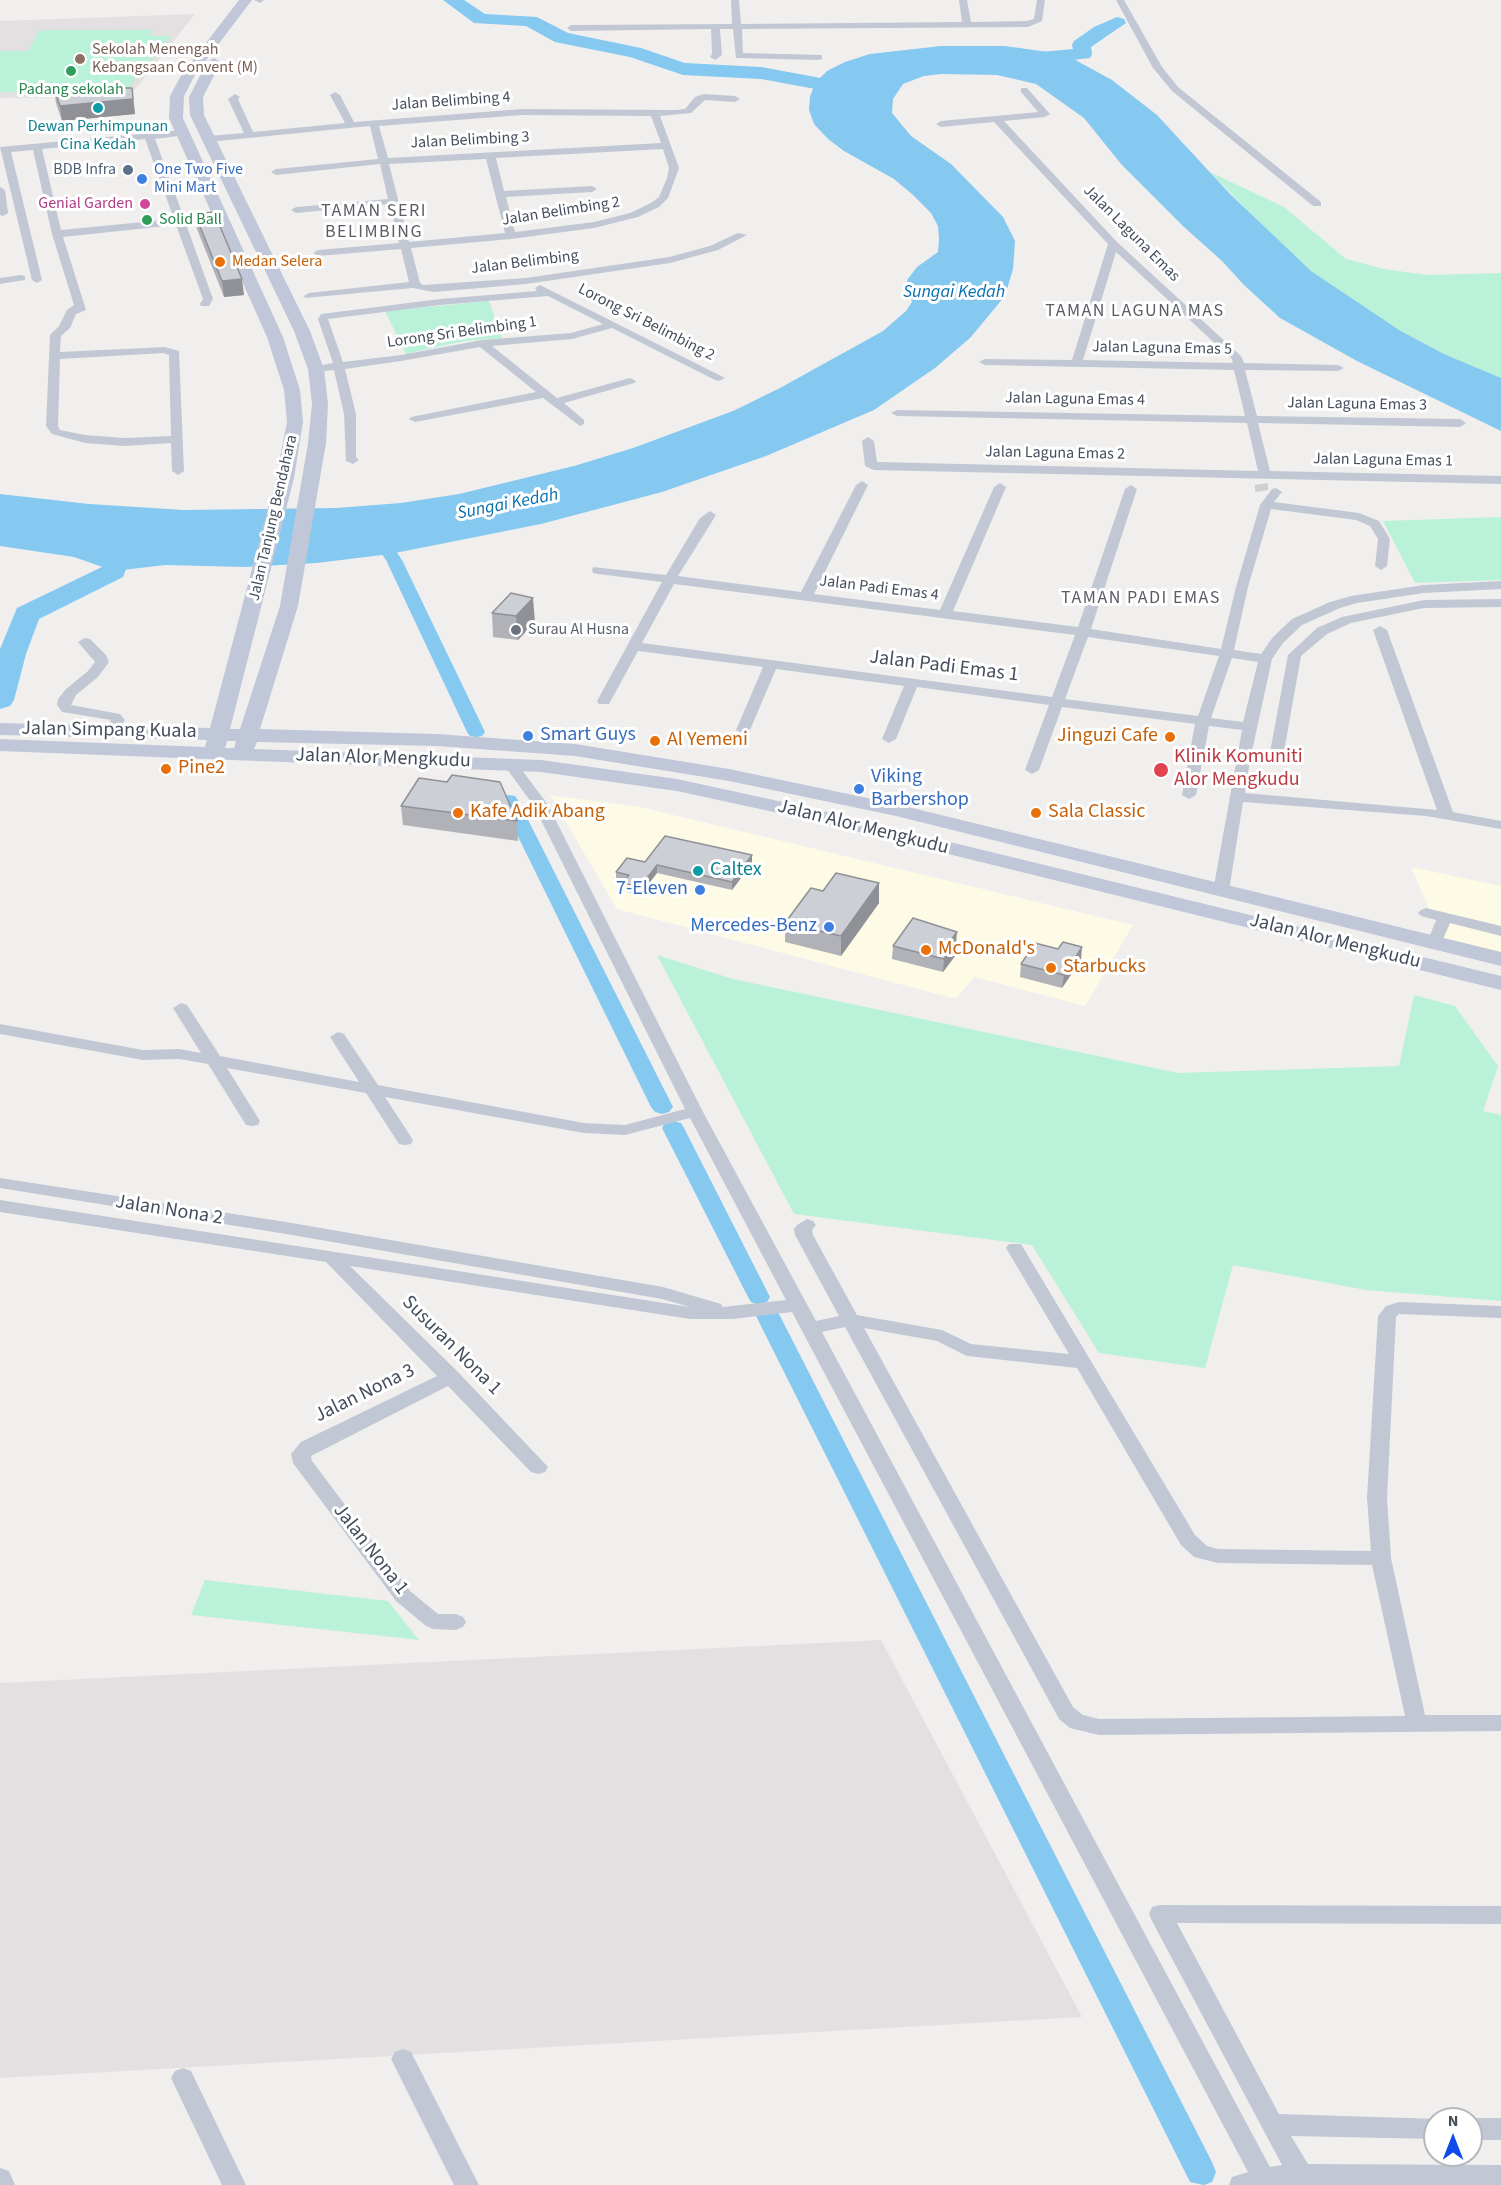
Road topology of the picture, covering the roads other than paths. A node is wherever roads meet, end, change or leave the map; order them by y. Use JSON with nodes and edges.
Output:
{"nodes":[{"id":1,"x":246,"y":0,"type":"edge"},
{"id":2,"x":259,"y":0,"type":"edge"},
{"id":3,"x":735,"y":0,"type":"edge"},
{"id":4,"x":963,"y":0,"type":"edge"},
{"id":5,"x":1041,"y":0,"type":"edge"},
{"id":6,"x":1120,"y":0,"type":"edge"},
{"id":7,"x":968,"y":24,"type":"junction"},
{"id":8,"x":715,"y":25,"type":"junction"},
{"id":9,"x":737,"y":25,"type":"junction"},
{"id":10,"x":571,"y":27,"type":"dead end"},
{"id":11,"x":715,"y":57,"type":"dead end"},
{"id":12,"x":819,"y":57,"type":"dead end"},
{"id":13,"x":1024,"y":90,"type":"dead end"},
{"id":14,"x":335,"y":95,"type":"dead end"},
{"id":15,"x":235,"y":97,"type":"dead end"},
{"id":16,"x":735,"y":99,"type":"dead end"},
{"id":17,"x":655,"y":114,"type":"junction"},
{"id":18,"x":998,"y":120,"type":"junction"},
{"id":19,"x":374,"y":123,"type":"junction"},
{"id":20,"x":351,"y":124,"type":"junction"},
{"id":21,"x":941,"y":124,"type":"dead end"},
{"id":22,"x":183,"y":133,"type":"junction"},
{"id":23,"x":250,"y":135,"type":"junction"},
{"id":24,"x":149,"y":136,"type":"junction"},
{"id":25,"x":208,"y":139,"type":"junction"},
{"id":26,"x":667,"y":146,"type":"junction"},
{"id":27,"x":37,"y":147,"type":"junction"},
{"id":28,"x":3,"y":150,"type":"edge"},
{"id":29,"x":490,"y":155,"type":"junction"},
{"id":30,"x":384,"y":161,"type":"junction"},
{"id":31,"x":276,"y":172,"type":"dead end"},
{"id":32,"x":592,"y":189,"type":"dead end"},
{"id":33,"x":0,"y":190,"type":"edge"},
{"id":34,"x":500,"y":194,"type":"junction"},
{"id":35,"x":394,"y":201,"type":"junction"},
{"id":36,"x":1317,"y":204,"type":"dead end"},
{"id":37,"x":296,"y":210,"type":"dead end"},
{"id":38,"x":21,"y":214,"type":"junction"},
{"id":39,"x":1,"y":215,"type":"edge"},
{"id":40,"x":221,"y":218,"type":"junction"},
{"id":41,"x":178,"y":222,"type":"junction"},
{"id":42,"x":57,"y":234,"type":"junction"},
{"id":43,"x":742,"y":235,"type":"dead end"},
{"id":44,"x":511,"y":236,"type":"junction"},
{"id":45,"x":405,"y":244,"type":"junction"},
{"id":46,"x":1113,"y":244,"type":"junction"},
{"id":47,"x":318,"y":253,"type":"dead end"},
{"id":48,"x":21,"y":278,"type":"dead end"},
{"id":49,"x":0,"y":280,"type":"edge"},
{"id":50,"x":37,"y":280,"type":"dead end"},
{"id":51,"x":526,"y":281,"type":"junction"},
{"id":52,"x":415,"y":285,"type":"junction"},
{"id":53,"x":549,"y":292,"type":"junction"},
{"id":54,"x":309,"y":296,"type":"dead end"},
{"id":55,"x":287,"y":298,"type":"junction"},
{"id":56,"x":260,"y":301,"type":"junction"},
{"id":57,"x":205,"y":304,"type":"dead end"},
{"id":58,"x":612,"y":325,"type":"junction"},
{"id":59,"x":482,"y":344,"type":"junction"},
{"id":60,"x":56,"y":356,"type":"junction"},
{"id":61,"x":985,"y":362,"type":"dead end"},
{"id":62,"x":1076,"y":364,"type":"junction"},
{"id":63,"x":339,"y":366,"type":"junction"},
{"id":64,"x":1239,"y":366,"type":"junction"},
{"id":65,"x":1338,"y":368,"type":"dead end"},
{"id":66,"x":316,"y":369,"type":"junction"},
{"id":67,"x":719,"y":378,"type":"dead end"},
{"id":68,"x":630,"y":381,"type":"dead end"},
{"id":69,"x":545,"y":394,"type":"junction"},
{"id":70,"x":555,"y":402,"type":"junction"},
{"id":71,"x":897,"y":412,"type":"dead end"},
{"id":72,"x":415,"y":419,"type":"dead end"},
{"id":73,"x":1253,"y":420,"type":"junction"},
{"id":74,"x":579,"y":422,"type":"dead end"},
{"id":75,"x":1460,"y":423,"type":"dead end"},
{"id":76,"x":176,"y":439,"type":"junction"},
{"id":77,"x":868,"y":441,"type":"dead end"},
{"id":78,"x":353,"y":459,"type":"dead end"},
{"id":79,"x":178,"y":471,"type":"dead end"},
{"id":80,"x":1501,"y":480,"type":"edge"},
{"id":81,"x":1268,"y":482,"type":"junction"},
{"id":82,"x":862,"y":484,"type":"dead end"},
{"id":83,"x":1000,"y":487,"type":"dead end"},
{"id":84,"x":1131,"y":489,"type":"dead end"},
{"id":85,"x":1266,"y":505,"type":"junction"},
{"id":86,"x":710,"y":515,"type":"dead end"},
{"id":87,"x":1381,"y":566,"type":"dead end"},
{"id":88,"x":598,"y":570,"type":"dead end"},
{"id":89,"x":671,"y":579,"type":"junction"},
{"id":90,"x":1501,"y":585,"type":"edge"},
{"id":91,"x":806,"y":596,"type":"junction"},
{"id":92,"x":1501,"y":603,"type":"edge"},
{"id":93,"x":945,"y":614,"type":"junction"},
{"id":94,"x":1380,"y":630,"type":"dead end"},
{"id":95,"x":1083,"y":632,"type":"junction"},
{"id":96,"x":85,"y":642,"type":"dead end"},
{"id":97,"x":634,"y":646,"type":"junction"},
{"id":98,"x":1227,"y":652,"type":"junction"},
{"id":99,"x":1265,"y":659,"type":"junction"},
{"id":100,"x":771,"y":664,"type":"junction"},
{"id":101,"x":912,"y":682,"type":"junction"},
{"id":102,"x":604,"y":701,"type":"dead end"},
{"id":103,"x":1056,"y":701,"type":"junction"},
{"id":104,"x":227,"y":706,"type":"junction"},
{"id":105,"x":256,"y":707,"type":"junction"},
{"id":106,"x":1203,"y":720,"type":"junction"},
{"id":107,"x":1249,"y":727,"type":"junction"},
{"id":108,"x":0,"y":729,"type":"edge"},
{"id":109,"x":743,"y":730,"type":"dead end"},
{"id":110,"x":120,"y":731,"type":"junction"},
{"id":111,"x":289,"y":736,"type":"junction"},
{"id":112,"x":889,"y":739,"type":"dead end"},
{"id":113,"x":216,"y":744,"type":"junction"},
{"id":114,"x":245,"y":744,"type":"junction"},
{"id":115,"x":0,"y":745,"type":"edge"},
{"id":116,"x":1244,"y":755,"type":"junction"},
{"id":117,"x":511,"y":765,"type":"junction"},
{"id":118,"x":1032,"y":770,"type":"dead end"},
{"id":119,"x":1189,"y":795,"type":"dead end"},
{"id":120,"x":1237,"y":797,"type":"junction"},
{"id":121,"x":1447,"y":816,"type":"junction"},
{"id":122,"x":1501,"y":825,"type":"edge"},
{"id":123,"x":1221,"y":891,"type":"junction"},
{"id":124,"x":1266,"y":902,"type":"junction"},
{"id":125,"x":1426,"y":914,"type":"dead end"},
{"id":126,"x":1444,"y":918,"type":"junction"},
{"id":127,"x":1265,"y":925,"type":"junction"},
{"id":128,"x":1501,"y":931,"type":"edge"},
{"id":129,"x":1435,"y":943,"type":"junction"},
{"id":130,"x":1501,"y":959,"type":"edge"},
{"id":131,"x":1501,"y":983,"type":"edge"},
{"id":132,"x":181,"y":1008,"type":"dead end"},
{"id":133,"x":0,"y":1029,"type":"edge"},
{"id":134,"x":338,"y":1037,"type":"dead end"},
{"id":135,"x":214,"y":1060,"type":"junction"},
{"id":136,"x":374,"y":1091,"type":"junction"},
{"id":137,"x":695,"y":1112,"type":"junction"},
{"id":138,"x":252,"y":1121,"type":"dead end"},
{"id":139,"x":405,"y":1140,"type":"dead end"},
{"id":140,"x":0,"y":1183,"type":"edge"},
{"id":141,"x":0,"y":1206,"type":"edge"},
{"id":142,"x":807,"y":1225,"type":"dead end"},
{"id":143,"x":1015,"y":1248,"type":"dead end"},
{"id":144,"x":332,"y":1258,"type":"junction"},
{"id":145,"x":798,"y":1305,"type":"junction"},
{"id":146,"x":1501,"y":1312,"type":"edge"},
{"id":147,"x":733,"y":1313,"type":"junction"},
{"id":148,"x":851,"y":1320,"type":"junction"},
{"id":149,"x":812,"y":1328,"type":"junction"},
{"id":150,"x":1081,"y":1362,"type":"junction"},
{"id":151,"x":451,"y":1377,"type":"junction"},
{"id":152,"x":301,"y":1454,"type":"joint"},
{"id":153,"x":538,"y":1467,"type":"dead end"},
{"id":154,"x":1381,"y":1558,"type":"junction"},
{"id":155,"x":456,"y":1622,"type":"dead end"},
{"id":156,"x":1501,"y":1723,"type":"edge"},
{"id":157,"x":1417,"y":1724,"type":"junction"},
{"id":158,"x":1501,"y":1915,"type":"edge"},
{"id":159,"x":403,"y":2059,"type":"dead end"},
{"id":160,"x":183,"y":2078,"type":"dead end"},
{"id":161,"x":1272,"y":2125,"type":"junction"},
{"id":162,"x":1423,"y":2128,"type":"edge"},
{"id":163,"x":1483,"y":2129,"type":"edge"},
{"id":164,"x":1501,"y":2129,"type":"edge"},
{"id":165,"x":1501,"y":2176,"type":"edge"},
{"id":166,"x":0,"y":2179,"type":"edge"},
{"id":167,"x":1304,"y":2180,"type":"edge"},
{"id":168,"x":1257,"y":2183,"type":"edge"},
{"id":169,"x":3,"y":2185,"type":"edge"},
{"id":170,"x":234,"y":2185,"type":"edge"},
{"id":171,"x":467,"y":2185,"type":"edge"}],
"edges":[{"from":1,"to":22,"type":"main road","name":"Jalan Tanjung Bendahara"},
{"from":2,"to":25,"type":"main road","name":"Jalan Tanjung Bendahara"},
{"from":3,"to":9,"type":"street"},
{"from":4,"to":7,"type":"street"},
{"from":5,"to":7,"type":"street"},
{"from":6,"to":36,"type":"street"},
{"from":7,"to":9,"type":"street"},
{"from":8,"to":9,"type":"street"},
{"from":8,"to":10,"type":"street"},
{"from":8,"to":11,"type":"street"},
{"from":9,"to":12,"type":"street"},
{"from":13,"to":18,"type":"street"},
{"from":14,"to":20,"type":"street"},
{"from":15,"to":23,"type":"street"},
{"from":16,"to":17,"type":"street","name":"Jalan Belimbing 4"},
{"from":17,"to":19,"type":"street","name":"Jalan Belimbing 4"},
{"from":17,"to":26,"type":"street","name":"Jalan Belimbing 2"},
{"from":18,"to":21,"type":"street"},
{"from":18,"to":46,"type":"street","name":"Jalan Laguna Emas"},
{"from":19,"to":20,"type":"street","name":"Jalan Belimbing 4"},
{"from":19,"to":30,"type":"street"},
{"from":20,"to":23,"type":"street","name":"Jalan Belimbing 4"},
{"from":22,"to":24,"type":"street"},
{"from":22,"to":40,"type":"main road","name":"Jalan Tanjung Bendahara"},
{"from":23,"to":25,"type":"street","name":"Jalan Belimbing 4"},
{"from":24,"to":27,"type":"street"},
{"from":24,"to":41,"type":"street"},
{"from":25,"to":55,"type":"main road","name":"Jalan Tanjung Bendahara"},
{"from":26,"to":29,"type":"street","name":"Jalan Belimbing 3"},
{"from":26,"to":44,"type":"street","name":"Jalan Belimbing 2"},
{"from":27,"to":28,"type":"street"},
{"from":27,"to":42,"type":"street"},
{"from":28,"to":38,"type":"street"},
{"from":29,"to":30,"type":"street","name":"Jalan Belimbing 3"},
{"from":29,"to":34,"type":"street"},
{"from":30,"to":31,"type":"street","name":"Jalan Belimbing 3"},
{"from":30,"to":35,"type":"street"},
{"from":32,"to":34,"type":"street"},
{"from":33,"to":39,"type":"street"},
{"from":34,"to":44,"type":"street"},
{"from":35,"to":37,"type":"street"},
{"from":35,"to":45,"type":"street"},
{"from":38,"to":39,"type":"street"},
{"from":38,"to":50,"type":"street"},
{"from":40,"to":41,"type":"street"},
{"from":40,"to":56,"type":"main road","name":"Jalan Tanjung Bendahara"},
{"from":41,"to":42,"type":"street"},
{"from":41,"to":57,"type":"street"},
{"from":42,"to":60,"type":"street"},
{"from":43,"to":51,"type":"street","name":"Jalan Belimbing"},
{"from":44,"to":45,"type":"street","name":"Jalan Belimbing 2"},
{"from":45,"to":47,"type":"street","name":"Jalan Belimbing 2"},
{"from":45,"to":52,"type":"street"},
{"from":46,"to":62,"type":"street"},
{"from":46,"to":64,"type":"street","name":"Jalan Laguna Emas"},
{"from":48,"to":49,"type":"street"},
{"from":51,"to":52,"type":"street","name":"Jalan Belimbing"},
{"from":51,"to":53,"type":"street","name":"Lorong Sri Belimbing 2"},
{"from":52,"to":54,"type":"street","name":"Jalan Belimbing"},
{"from":53,"to":58,"type":"street","name":"Lorong Sri Belimbing 2"},
{"from":53,"to":63,"type":"street","name":"Jalan Belimbing"},
{"from":55,"to":56,"type":"main road"},
{"from":55,"to":66,"type":"main road","name":"Jalan Tanjung Bendahara"},
{"from":56,"to":104,"type":"main road","name":"Jalan Tanjung Bendahara"},
{"from":58,"to":59,"type":"street","name":"Lorong Sri Belimbing 1"},
{"from":58,"to":67,"type":"street","name":"Lorong Sri Belimbing 2"},
{"from":59,"to":63,"type":"street","name":"Lorong Sri Belimbing 1"},
{"from":59,"to":69,"type":"street"},
{"from":60,"to":76,"type":"street"},
{"from":60,"to":76,"type":"street"},
{"from":61,"to":62,"type":"street","name":"Jalan Laguna Emas 5"},
{"from":62,"to":64,"type":"street","name":"Jalan Laguna Emas 5"},
{"from":63,"to":66,"type":"street","name":"Lorong Sri Belimbing 1"},
{"from":63,"to":78,"type":"street"},
{"from":64,"to":65,"type":"street","name":"Jalan Laguna Emas 5"},
{"from":64,"to":73,"type":"street","name":"Jalan Laguna Emas"},
{"from":66,"to":105,"type":"main road","name":"Jalan Tanjung Bendahara"},
{"from":68,"to":70,"type":"street"},
{"from":69,"to":70,"type":"street"},
{"from":69,"to":72,"type":"street"},
{"from":70,"to":74,"type":"street"},
{"from":71,"to":73,"type":"street","name":"Jalan Laguna Emas 4"},
{"from":73,"to":75,"type":"street","name":"Jalan Laguna Emas 3"},
{"from":73,"to":81,"type":"street","name":"Jalan Laguna Emas"},
{"from":76,"to":79,"type":"street"},
{"from":77,"to":81,"type":"street","name":"Jalan Laguna Emas 2"},
{"from":80,"to":81,"type":"street","name":"Jalan Laguna Emas 1"},
{"from":81,"to":85,"type":"street"},
{"from":82,"to":91,"type":"street"},
{"from":83,"to":93,"type":"street"},
{"from":84,"to":95,"type":"street"},
{"from":85,"to":87,"type":"street"},
{"from":85,"to":98,"type":"street"},
{"from":86,"to":89,"type":"street"},
{"from":88,"to":89,"type":"street","name":"Jalan Padi Emas 4"},
{"from":89,"to":91,"type":"street","name":"Jalan Padi Emas 4"},
{"from":89,"to":97,"type":"street"},
{"from":90,"to":99,"type":"street"},
{"from":91,"to":93,"type":"street","name":"Jalan Padi Emas 4"},
{"from":92,"to":116,"type":"street"},
{"from":93,"to":95,"type":"street","name":"Jalan Padi Emas 4"},
{"from":94,"to":121,"type":"street"},
{"from":95,"to":98,"type":"street","name":"Jalan Padi Emas 4"},
{"from":95,"to":103,"type":"street"},
{"from":96,"to":110,"type":"street"},
{"from":97,"to":100,"type":"street","name":"Jalan Padi Emas 1"},
{"from":97,"to":102,"type":"street"},
{"from":98,"to":99,"type":"street","name":"Jalan Padi Emas 4"},
{"from":98,"to":106,"type":"street"},
{"from":99,"to":107,"type":"street"},
{"from":100,"to":101,"type":"street","name":"Jalan Padi Emas 1"},
{"from":100,"to":109,"type":"street"},
{"from":101,"to":103,"type":"street","name":"Jalan Padi Emas 1"},
{"from":101,"to":112,"type":"street"},
{"from":103,"to":106,"type":"street","name":"Jalan Padi Emas 1"},
{"from":103,"to":118,"type":"street"},
{"from":104,"to":110,"type":"main road"},
{"from":104,"to":113,"type":"main road","name":"Jalan Tanjung Bendahara"},
{"from":105,"to":111,"type":"main road"},
{"from":105,"to":114,"type":"main road","name":"Jalan Tanjung Bendahara"},
{"from":106,"to":107,"type":"street","name":"Jalan Padi Emas 1"},
{"from":106,"to":119,"type":"street"},
{"from":107,"to":116,"type":"street"},
{"from":108,"to":110,"type":"main road","name":"Jalan Simpang Kuala"},
{"from":110,"to":113,"type":"main road","name":"Jalan Simpang Kuala"},
{"from":111,"to":114,"type":"main road","name":"Jalan Alor Mengkudu"},
{"from":111,"to":123,"type":"main road","name":"Jalan Alor Mengkudu"},
{"from":113,"to":114,"type":"main road","name":"Jalan Alor Mengkudu"},
{"from":113,"to":115,"type":"main road","name":"Jalan Simpang Kuala"},
{"from":114,"to":117,"type":"main road","name":"Jalan Alor Mengkudu"},
{"from":116,"to":120,"type":"street"},
{"from":117,"to":127,"type":"main road","name":"Jalan Alor Mengkudu"},
{"from":117,"to":137,"type":"street"},
{"from":120,"to":121,"type":"street"},
{"from":120,"to":123,"type":"street"},
{"from":121,"to":122,"type":"street"},
{"from":123,"to":124,"type":"main road","name":"Jalan Alor Mengkudu"},
{"from":124,"to":127,"type":"main road"},
{"from":124,"to":129,"type":"main road","name":"Jalan Alor Mengkudu"},
{"from":125,"to":126,"type":"street"},
{"from":126,"to":128,"type":"street"},
{"from":126,"to":129,"type":"street"},
{"from":127,"to":131,"type":"main road","name":"Jalan Alor Mengkudu"},
{"from":129,"to":130,"type":"main road","name":"Jalan Alor Mengkudu"},
{"from":132,"to":135,"type":"street"},
{"from":133,"to":135,"type":"street"},
{"from":134,"to":136,"type":"street"},
{"from":135,"to":136,"type":"street"},
{"from":135,"to":138,"type":"street"},
{"from":136,"to":137,"type":"street"},
{"from":136,"to":139,"type":"street"},
{"from":137,"to":145,"type":"street"},
{"from":140,"to":147,"type":"street"},
{"from":141,"to":144,"type":"street","name":"Jalan Nona 2"},
{"from":142,"to":148,"type":"street"},
{"from":143,"to":150,"type":"street"},
{"from":144,"to":147,"type":"street","name":"Jalan Nona 2"},
{"from":144,"to":151,"type":"street","name":"Susuran Nona 1"},
{"from":145,"to":147,"type":"street","name":"Jalan Nona 2"},
{"from":145,"to":149,"type":"street"},
{"from":146,"to":154,"type":"street"},
{"from":148,"to":149,"type":"street"},
{"from":148,"to":150,"type":"street"},
{"from":148,"to":157,"type":"street"},
{"from":149,"to":168,"type":"street"},
{"from":150,"to":154,"type":"street"},
{"from":151,"to":152,"type":"street","name":"Jalan Nona 3"},
{"from":151,"to":153,"type":"street","name":"Susuran Nona 1"},
{"from":152,"to":155,"type":"street","name":"Jalan Nona 1"},
{"from":154,"to":157,"type":"street"},
{"from":156,"to":157,"type":"street"},
{"from":158,"to":161,"type":"street"},
{"from":159,"to":171,"type":"street"},
{"from":160,"to":170,"type":"street"},
{"from":161,"to":162,"type":"street"},
{"from":161,"to":167,"type":"street"},
{"from":163,"to":164,"type":"street"},
{"from":165,"to":167,"type":"street"},
{"from":166,"to":169,"type":"street"},
{"from":167,"to":168,"type":"street"}]}
